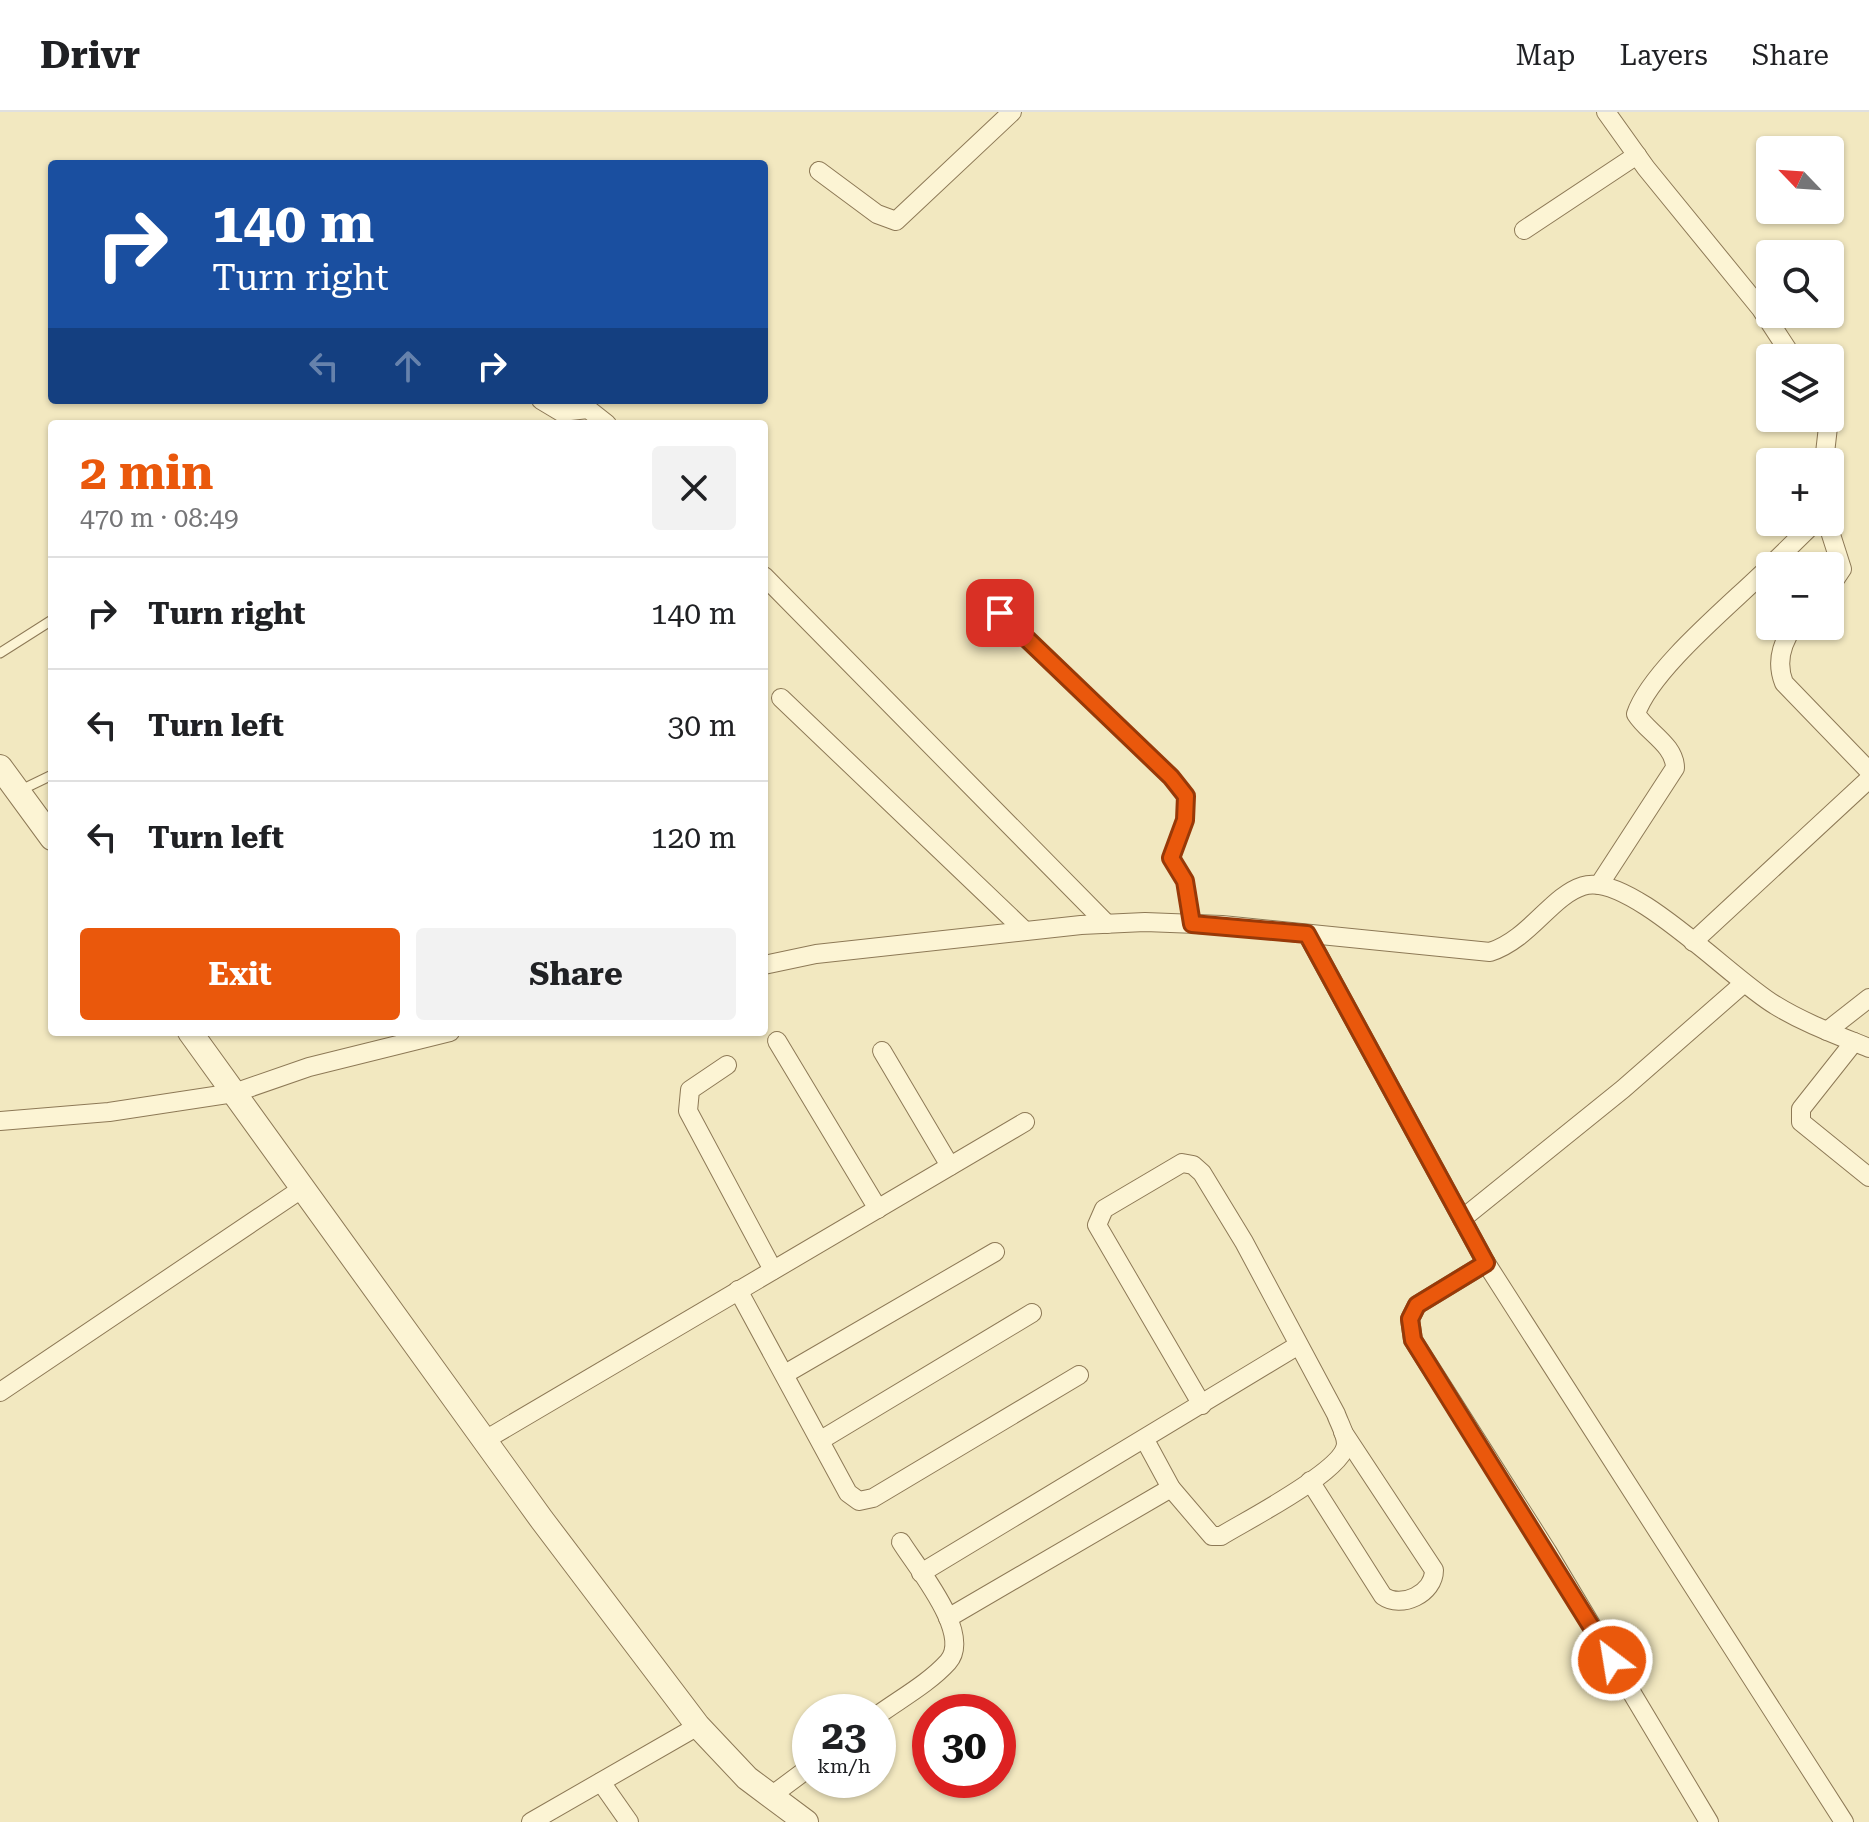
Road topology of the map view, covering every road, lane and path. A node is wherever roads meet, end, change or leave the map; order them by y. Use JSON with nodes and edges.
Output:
{"nodes":[{"id":1,"x":1012,"y":112,"type":"edge"},
{"id":2,"x":1606,"y":112,"type":"edge"},
{"id":3,"x":1637,"y":155,"type":"junction"},
{"id":4,"x":819,"y":171,"type":"dead end"},
{"id":5,"x":1524,"y":230,"type":"dead end"},
{"id":6,"x":1784,"y":344,"type":"edge"},
{"id":7,"x":548,"y":404,"type":"edge"},
{"id":8,"x":602,"y":420,"type":"edge"},
{"id":9,"x":1801,"y":536,"type":"edge"},
{"id":10,"x":1784,"y":552,"type":"edge"},
{"id":11,"x":768,"y":580,"type":"edge"},
{"id":12,"x":1756,"y":580,"type":"edge"},
{"id":13,"x":979,"y":594,"type":"dead end"},
{"id":14,"x":48,"y":623,"type":"edge"},
{"id":15,"x":1788,"y":640,"type":"edge"},
{"id":16,"x":0,"y":653,"type":"edge"},
{"id":17,"x":781,"y":698,"type":"dead end"},
{"id":18,"x":0,"y":767,"type":"edge"},
{"id":19,"x":1869,"y":771,"type":"edge"},
{"id":20,"x":48,"y":777,"type":"edge"},
{"id":21,"x":1869,"y":779,"type":"edge"},
{"id":22,"x":18,"y":791,"type":"junction"},
{"id":23,"x":48,"y":832,"type":"edge"},
{"id":24,"x":1599,"y":885,"type":"junction"},
{"id":25,"x":1107,"y":924,"type":"junction"},
{"id":26,"x":1192,"y":924,"type":"junction"},
{"id":27,"x":1025,"y":931,"type":"junction"},
{"id":28,"x":1307,"y":934,"type":"junction"},
{"id":29,"x":1693,"y":942,"type":"junction"},
{"id":30,"x":768,"y":964,"type":"edge"},
{"id":31,"x":1743,"y":984,"type":"junction"},
{"id":32,"x":1869,"y":998,"type":"edge"},
{"id":33,"x":1827,"y":1031,"type":"junction"},
{"id":34,"x":193,"y":1036,"type":"edge"},
{"id":35,"x":434,"y":1036,"type":"edge"},
{"id":36,"x":777,"y":1041,"type":"dead end"},
{"id":37,"x":1862,"y":1045,"type":"edge"},
{"id":38,"x":882,"y":1051,"type":"dead end"},
{"id":39,"x":727,"y":1065,"type":"dead end"},
{"id":40,"x":234,"y":1093,"type":"junction"},
{"id":41,"x":0,"y":1121,"type":"edge"},
{"id":42,"x":1025,"y":1122,"type":"dead end"},
{"id":43,"x":950,"y":1166,"type":"junction"},
{"id":44,"x":1869,"y":1177,"type":"edge"},
{"id":45,"x":303,"y":1188,"type":"junction"},
{"id":46,"x":878,"y":1209,"type":"junction"},
{"id":47,"x":1462,"y":1219,"type":"junction"},
{"id":48,"x":995,"y":1252,"type":"dead end"},
{"id":49,"x":1486,"y":1263,"type":"junction"},
{"id":50,"x":773,"y":1270,"type":"junction"},
{"id":51,"x":738,"y":1290,"type":"junction"},
{"id":52,"x":1032,"y":1313,"type":"dead end"},
{"id":53,"x":1297,"y":1346,"type":"junction"},
{"id":54,"x":785,"y":1374,"type":"junction"},
{"id":55,"x":1079,"y":1375,"type":"dead end"},
{"id":56,"x":0,"y":1392,"type":"edge"},
{"id":57,"x":1202,"y":1405,"type":"junction"},
{"id":58,"x":1343,"y":1432,"type":"junction"},
{"id":59,"x":485,"y":1440,"type":"junction"},
{"id":60,"x":821,"y":1440,"type":"junction"},
{"id":61,"x":1145,"y":1440,"type":"junction"},
{"id":62,"x":1310,"y":1481,"type":"junction"},
{"id":63,"x":1171,"y":1488,"type":"junction"},
{"id":64,"x":901,"y":1542,"type":"dead end"},
{"id":65,"x":921,"y":1573,"type":"junction"},
{"id":66,"x":948,"y":1618,"type":"junction"},
{"id":67,"x":896,"y":1701,"type":"edge"},
{"id":68,"x":698,"y":1726,"type":"junction"},
{"id":69,"x":792,"y":1780,"type":"edge"},
{"id":70,"x":601,"y":1782,"type":"junction"},
{"id":71,"x":771,"y":1796,"type":"junction"},
{"id":72,"x":531,"y":1822,"type":"edge"},
{"id":73,"x":629,"y":1822,"type":"edge"},
{"id":74,"x":806,"y":1822,"type":"edge"},
{"id":75,"x":1709,"y":1822,"type":"edge"},
{"id":76,"x":1844,"y":1822,"type":"edge"}],
"edges":[{"from":1,"to":4,"type":"street"},
{"from":2,"to":3,"type":"street"},
{"from":3,"to":5,"type":"street"},
{"from":3,"to":6,"type":"street"},
{"from":7,"to":8,"type":"street"},
{"from":9,"to":10,"type":"street"},
{"from":11,"to":25,"type":"street"},
{"from":12,"to":24,"type":"street"},
{"from":13,"to":26,"type":"lane"},
{"from":14,"to":16,"type":"lane"},
{"from":15,"to":19,"type":"street"},
{"from":17,"to":27,"type":"street"},
{"from":18,"to":22,"type":"street"},
{"from":20,"to":22,"type":"lane"},
{"from":21,"to":29,"type":"street"},
{"from":22,"to":23,"type":"street"},
{"from":24,"to":28,"type":"street"},
{"from":24,"to":29,"type":"street"},
{"from":25,"to":26,"type":"street"},
{"from":25,"to":27,"type":"street"},
{"from":26,"to":28,"type":"street"},
{"from":27,"to":30,"type":"street"},
{"from":28,"to":47,"type":"street"},
{"from":29,"to":31,"type":"street"},
{"from":31,"to":33,"type":"street"},
{"from":31,"to":47,"type":"street"},
{"from":32,"to":33,"type":"street"},
{"from":33,"to":37,"type":"street"},
{"from":34,"to":40,"type":"street"},
{"from":35,"to":40,"type":"street"},
{"from":36,"to":46,"type":"street"},
{"from":37,"to":44,"type":"street"},
{"from":38,"to":43,"type":"street"},
{"from":39,"to":50,"type":"street"},
{"from":40,"to":41,"type":"street"},
{"from":40,"to":45,"type":"street"},
{"from":42,"to":43,"type":"street"},
{"from":43,"to":46,"type":"street"},
{"from":45,"to":56,"type":"street"},
{"from":45,"to":59,"type":"street"},
{"from":46,"to":50,"type":"street"},
{"from":47,"to":49,"type":"street"},
{"from":48,"to":54,"type":"street"},
{"from":49,"to":75,"type":"street"},
{"from":49,"to":76,"type":"street"},
{"from":50,"to":51,"type":"street"},
{"from":51,"to":54,"type":"street"},
{"from":51,"to":59,"type":"street"},
{"from":52,"to":60,"type":"street"},
{"from":53,"to":57,"type":"street"},
{"from":53,"to":57,"type":"street"},
{"from":53,"to":58,"type":"street"},
{"from":54,"to":60,"type":"street"},
{"from":55,"to":60,"type":"street"},
{"from":57,"to":61,"type":"street"},
{"from":58,"to":62,"type":"street"},
{"from":58,"to":62,"type":"street"},
{"from":59,"to":68,"type":"street"},
{"from":61,"to":63,"type":"street"},
{"from":61,"to":65,"type":"street"},
{"from":62,"to":63,"type":"street"},
{"from":63,"to":66,"type":"street"},
{"from":64,"to":65,"type":"street"},
{"from":65,"to":66,"type":"street"},
{"from":66,"to":67,"type":"street"},
{"from":68,"to":70,"type":"street"},
{"from":68,"to":71,"type":"street"},
{"from":69,"to":71,"type":"street"},
{"from":70,"to":72,"type":"street"},
{"from":70,"to":73,"type":"street"},
{"from":71,"to":74,"type":"street"}]}
